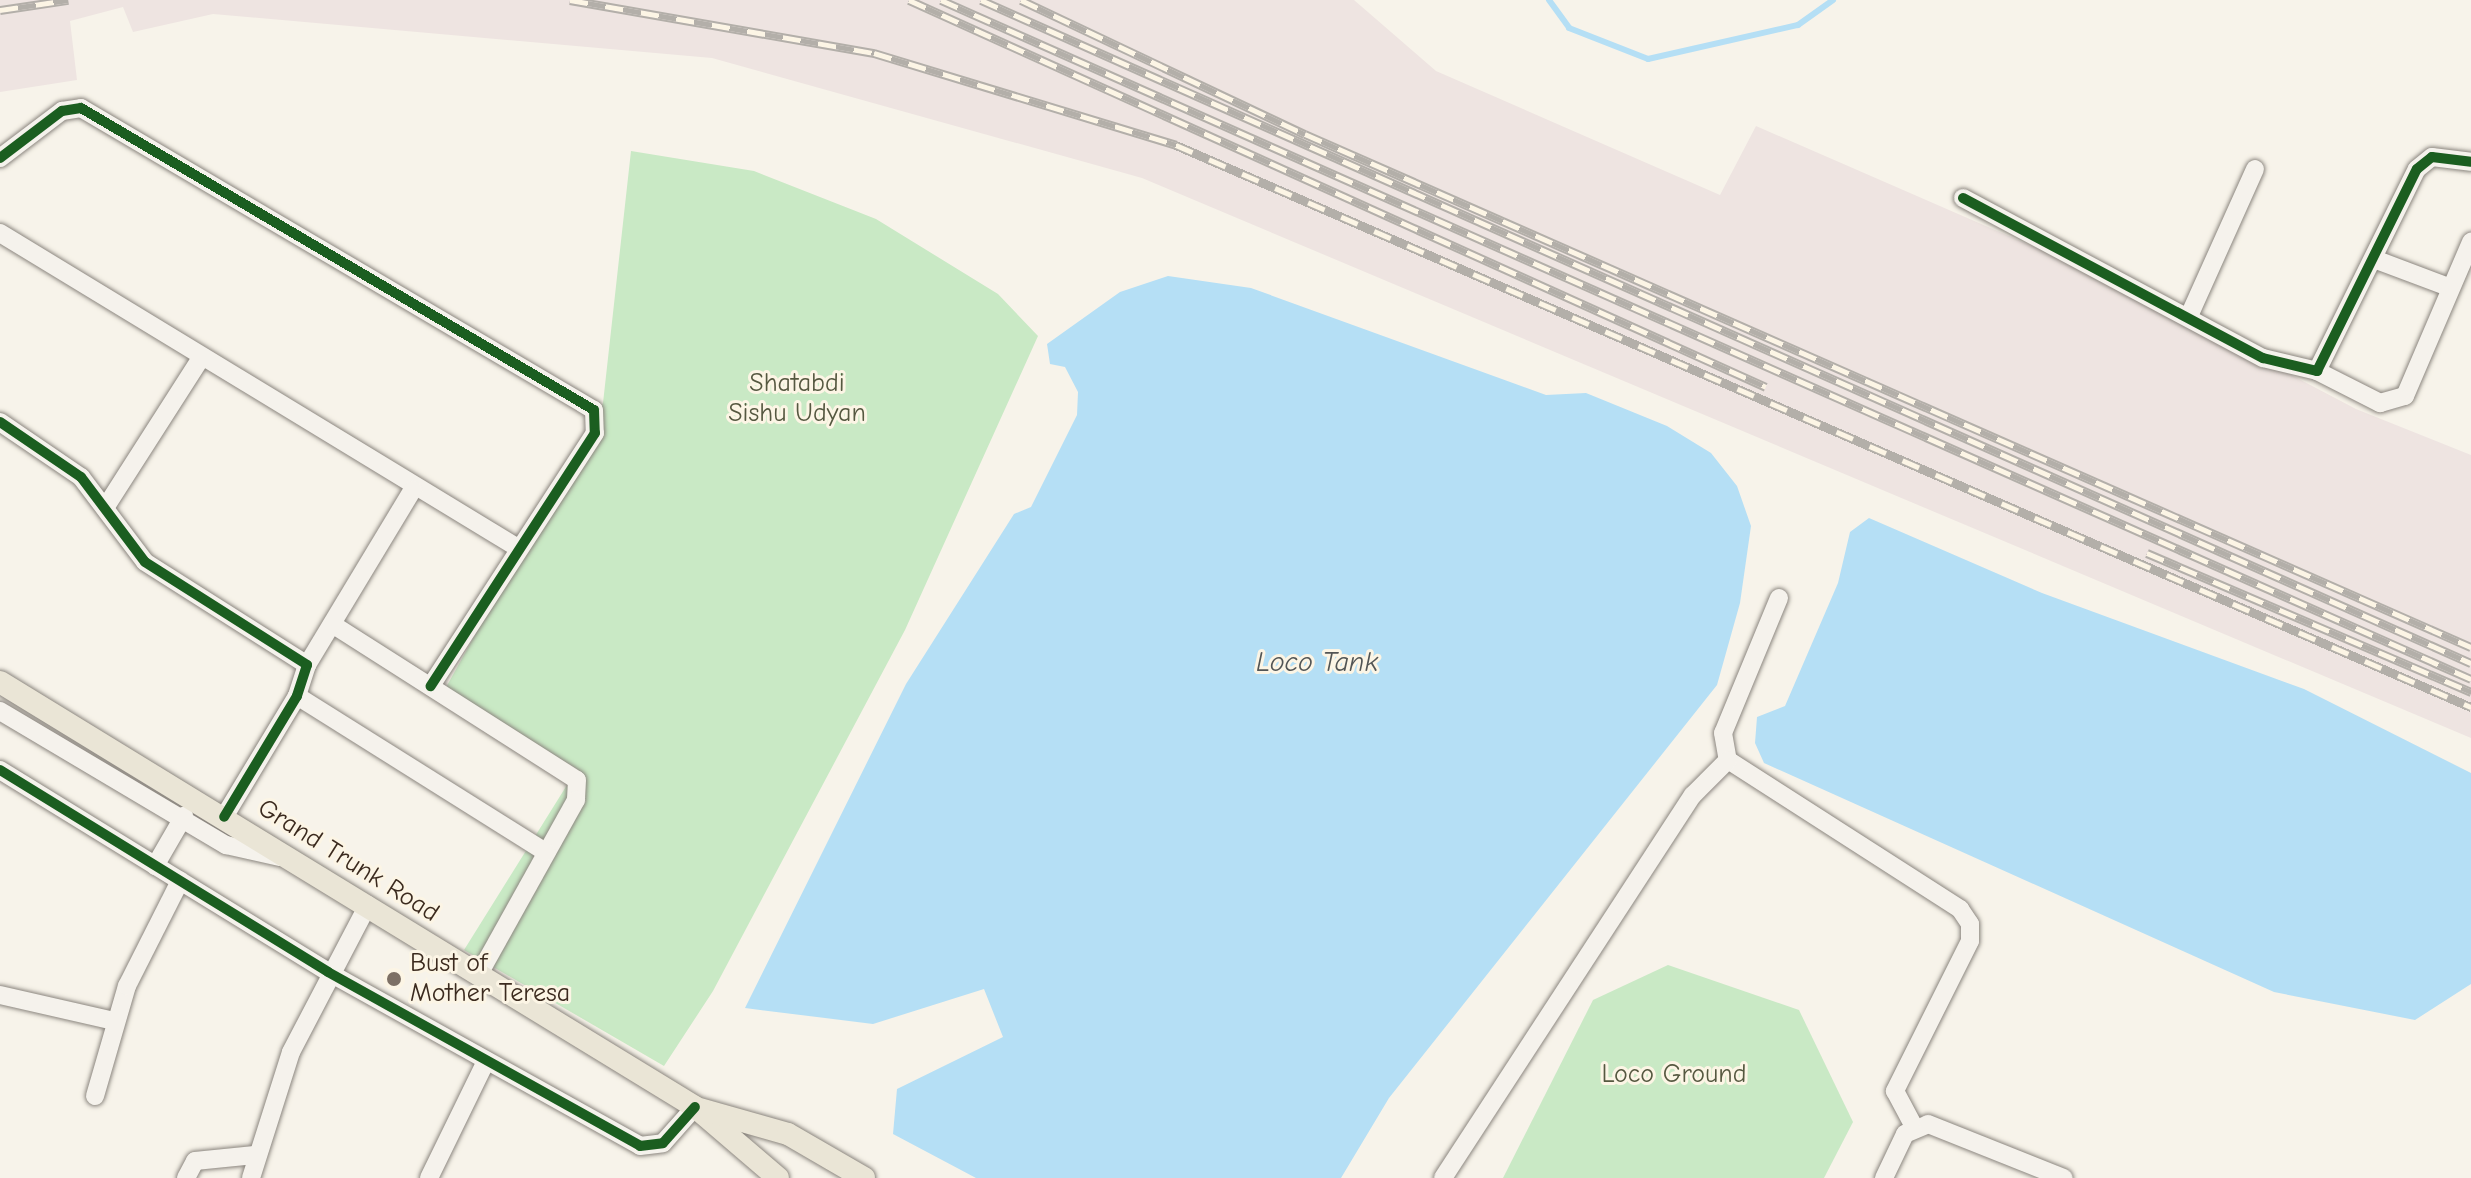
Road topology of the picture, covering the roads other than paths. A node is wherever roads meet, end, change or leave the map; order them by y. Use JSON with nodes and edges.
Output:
{"nodes":[{"id":1,"x":0,"y":158,"type":"edge"},
{"id":2,"x":2471,"y":162,"type":"edge"},
{"id":3,"x":2255,"y":169,"type":"dead end"},
{"id":4,"x":1963,"y":198,"type":"dead end"},
{"id":5,"x":0,"y":233,"type":"edge"},
{"id":6,"x":2471,"y":242,"type":"edge"},
{"id":7,"x":2374,"y":259,"type":"junction"},
{"id":8,"x":2451,"y":288,"type":"junction"},
{"id":9,"x":2189,"y":316,"type":"junction"},
{"id":10,"x":201,"y":358,"type":"junction"},
{"id":11,"x":2317,"y":371,"type":"junction"},
{"id":12,"x":0,"y":422,"type":"edge"},
{"id":13,"x":413,"y":489,"type":"junction"},
{"id":14,"x":105,"y":508,"type":"junction"},
{"id":15,"x":518,"y":548,"type":"junction"},
{"id":16,"x":1779,"y":598,"type":"dead end"},
{"id":17,"x":332,"y":624,"type":"junction"},
{"id":18,"x":307,"y":665,"type":"junction"},
{"id":19,"x":0,"y":682,"type":"edge"},
{"id":20,"x":431,"y":686,"type":"junction"},
{"id":21,"x":297,"y":696,"type":"junction"},
{"id":22,"x":0,"y":711,"type":"edge"},
{"id":23,"x":1728,"y":760,"type":"junction"},
{"id":24,"x":0,"y":770,"type":"edge"},
{"id":25,"x":184,"y":816,"type":"junction"},
{"id":26,"x":224,"y":817,"type":"junction"},
{"id":27,"x":546,"y":852,"type":"junction"},
{"id":28,"x":294,"y":860,"type":"junction"},
{"id":29,"x":155,"y":866,"type":"junction"},
{"id":30,"x":180,"y":881,"type":"junction"},
{"id":31,"x":368,"y":905,"type":"junction"},
{"id":32,"x":328,"y":972,"type":"junction"},
{"id":33,"x":478,"y":976,"type":"junction"},
{"id":34,"x":0,"y":995,"type":"edge"},
{"id":35,"x":114,"y":1021,"type":"junction"},
{"id":36,"x":486,"y":1061,"type":"junction"},
{"id":37,"x":95,"y":1096,"type":"dead end"},
{"id":38,"x":695,"y":1107,"type":"junction"},
{"id":39,"x":1914,"y":1126,"type":"junction"},
{"id":40,"x":253,"y":1168,"type":"edge"},
{"id":41,"x":763,"y":1174,"type":"edge"},
{"id":42,"x":186,"y":1178,"type":"edge"},
{"id":43,"x":270,"y":1178,"type":"edge"},
{"id":44,"x":429,"y":1178,"type":"edge"},
{"id":45,"x":864,"y":1178,"type":"edge"},
{"id":46,"x":1443,"y":1178,"type":"edge"},
{"id":47,"x":1884,"y":1178,"type":"edge"},
{"id":48,"x":2064,"y":1178,"type":"edge"}],
"edges":[{"from":1,"to":15,"type":"street"},
{"from":2,"to":7,"type":"street"},
{"from":3,"to":9,"type":"street"},
{"from":4,"to":9,"type":"street"},
{"from":5,"to":10,"type":"street"},
{"from":6,"to":8,"type":"street"},
{"from":7,"to":8,"type":"street"},
{"from":7,"to":11,"type":"street"},
{"from":8,"to":11,"type":"street"},
{"from":9,"to":11,"type":"street"},
{"from":10,"to":13,"type":"street"},
{"from":10,"to":14,"type":"street"},
{"from":12,"to":14,"type":"street"},
{"from":13,"to":15,"type":"street"},
{"from":13,"to":17,"type":"street"},
{"from":14,"to":18,"type":"street"},
{"from":15,"to":20,"type":"street"},
{"from":16,"to":23,"type":"street"},
{"from":17,"to":18,"type":"street"},
{"from":17,"to":20,"type":"street"},
{"from":18,"to":21,"type":"street"},
{"from":19,"to":26,"type":"main road","name":"Grand Trunk Road"},
{"from":20,"to":27,"type":"street"},
{"from":21,"to":26,"type":"street"},
{"from":21,"to":27,"type":"street"},
{"from":22,"to":25,"type":"street"},
{"from":23,"to":39,"type":"street"},
{"from":23,"to":46,"type":"street"},
{"from":24,"to":29,"type":"street"},
{"from":25,"to":28,"type":"street"},
{"from":25,"to":29,"type":"street"},
{"from":26,"to":28,"type":"main road","name":"Grand Trunk Road"},
{"from":27,"to":33,"type":"street"},
{"from":28,"to":31,"type":"main road","name":"Grand Trunk Road"},
{"from":29,"to":30,"type":"street"},
{"from":30,"to":32,"type":"street"},
{"from":30,"to":35,"type":"street"},
{"from":31,"to":32,"type":"street"},
{"from":31,"to":33,"type":"main road","name":"Grand Trunk Road"},
{"from":32,"to":36,"type":"street"},
{"from":32,"to":40,"type":"street"},
{"from":33,"to":38,"type":"main road","name":"Grand Trunk Road"},
{"from":34,"to":35,"type":"street"},
{"from":35,"to":37,"type":"street"},
{"from":36,"to":38,"type":"street"},
{"from":36,"to":44,"type":"street"},
{"from":38,"to":41,"type":"main road","name":"Grand Trunk Road"},
{"from":38,"to":45,"type":"main road"},
{"from":39,"to":47,"type":"street"},
{"from":39,"to":48,"type":"street"},
{"from":40,"to":42,"type":"street"},
{"from":40,"to":43,"type":"street"}]}
